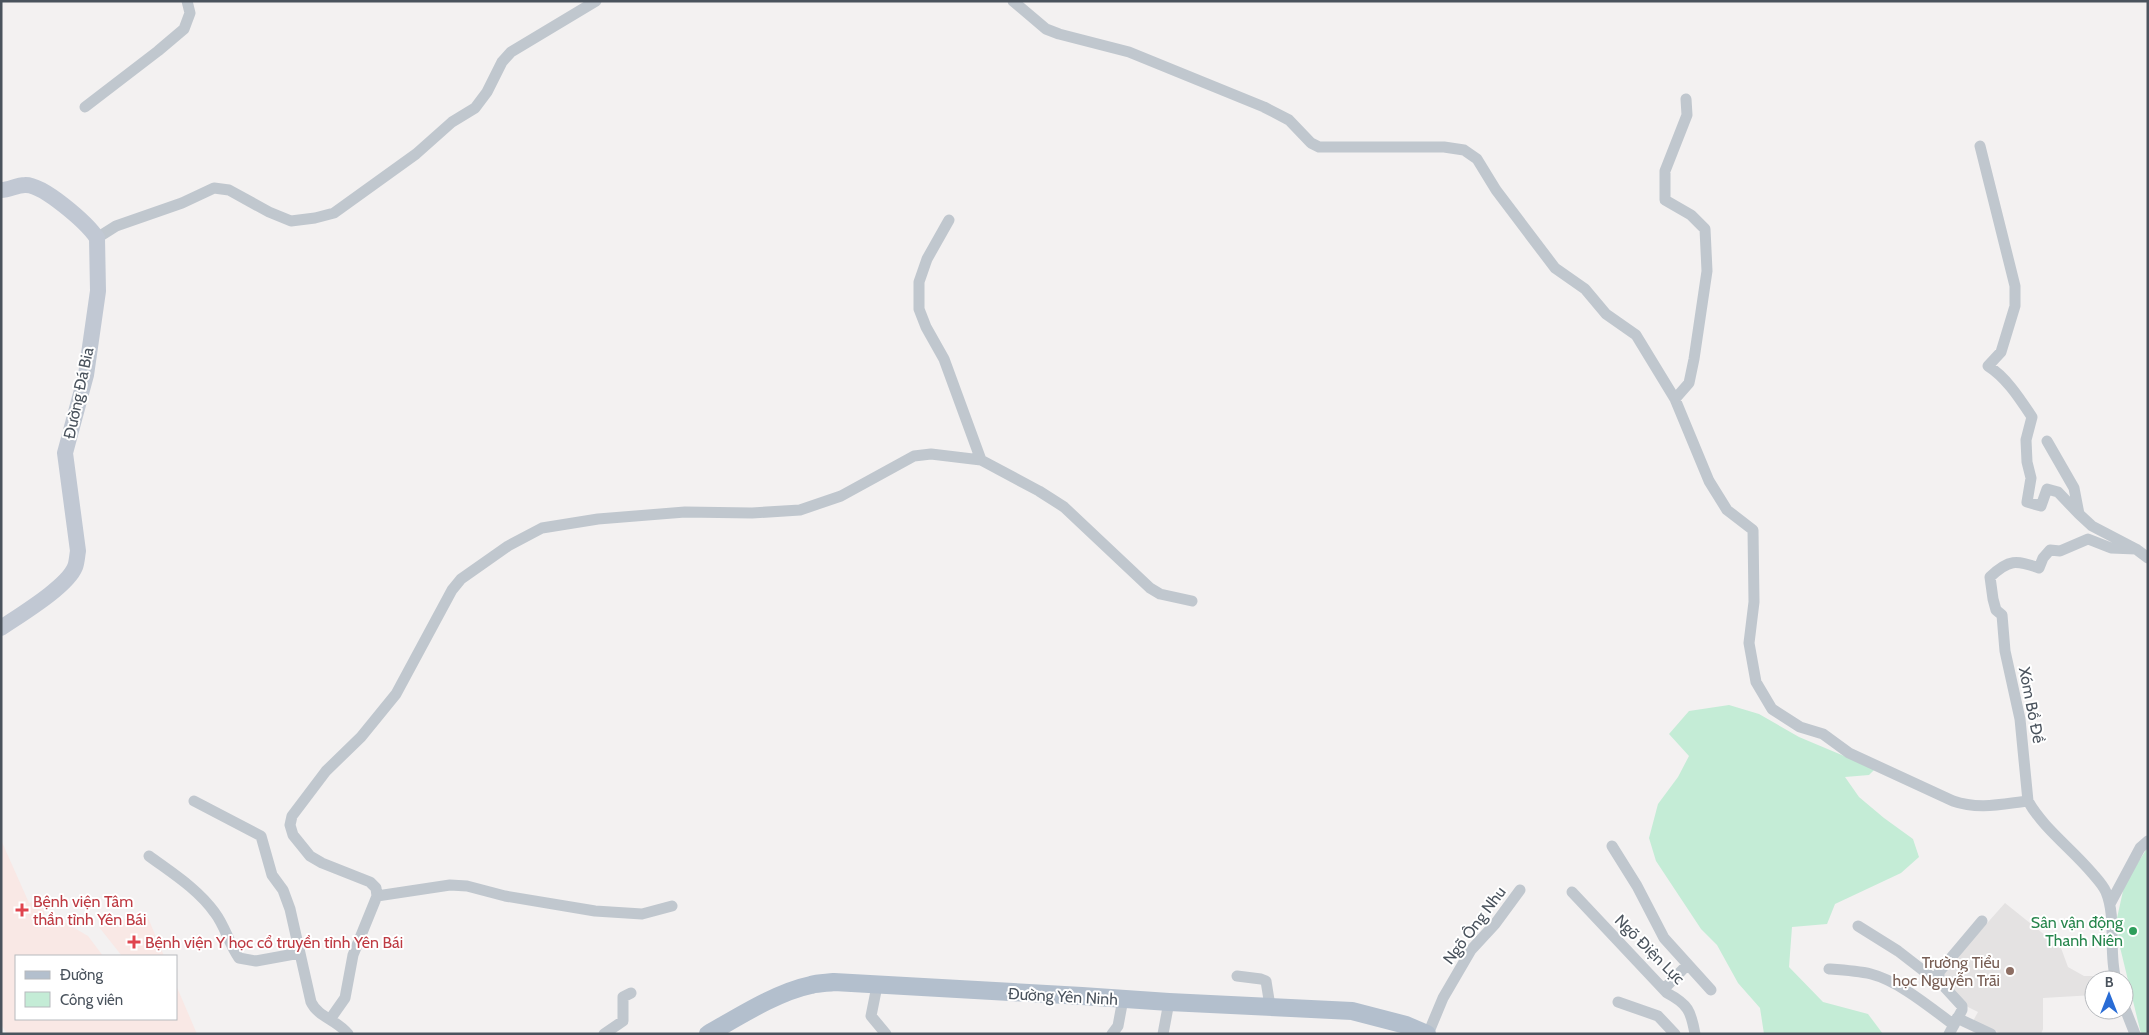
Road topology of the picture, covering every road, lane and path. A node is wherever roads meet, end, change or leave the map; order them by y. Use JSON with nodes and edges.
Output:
{"nodes":[{"id":1,"x":187,"y":1,"type":"edge"},
{"id":2,"x":596,"y":1,"type":"edge"},
{"id":3,"x":1013,"y":1,"type":"edge"},
{"id":4,"x":1686,"y":99,"type":"dead end"},
{"id":5,"x":85,"y":107,"type":"dead end"},
{"id":6,"x":1980,"y":146,"type":"dead end"},
{"id":7,"x":1,"y":190,"type":"edge"},
{"id":8,"x":949,"y":220,"type":"dead end"},
{"id":9,"x":97,"y":238,"type":"junction"},
{"id":10,"x":1675,"y":399,"type":"junction"},
{"id":11,"x":2047,"y":441,"type":"dead end"},
{"id":12,"x":981,"y":460,"type":"junction"},
{"id":13,"x":2079,"y":514,"type":"junction"},
{"id":14,"x":2136,"y":549,"type":"junction"},
{"id":15,"x":2148,"y":558,"type":"edge"},
{"id":16,"x":1192,"y":601,"type":"dead end"},
{"id":17,"x":1,"y":628,"type":"edge"},
{"id":18,"x":194,"y":801,"type":"dead end"},
{"id":19,"x":2028,"y":801,"type":"junction"},
{"id":20,"x":2148,"y":841,"type":"edge"},
{"id":21,"x":1612,"y":846,"type":"dead end"},
{"id":22,"x":149,"y":856,"type":"dead end"},
{"id":23,"x":1520,"y":890,"type":"dead end"},
{"id":24,"x":1572,"y":892,"type":"dead end"},
{"id":25,"x":377,"y":896,"type":"junction"},
{"id":26,"x":2110,"y":904,"type":"junction"},
{"id":27,"x":672,"y":906,"type":"dead end"},
{"id":28,"x":1982,"y":921,"type":"dead end"},
{"id":29,"x":1858,"y":926,"type":"dead end"},
{"id":30,"x":300,"y":953,"type":"junction"},
{"id":31,"x":1687,"y":965,"type":"junction"},
{"id":32,"x":1829,"y":969,"type":"dead end"},
{"id":33,"x":2115,"y":970,"type":"edge"},
{"id":34,"x":1237,"y":976,"type":"dead end"},
{"id":35,"x":1939,"y":981,"type":"junction"},
{"id":36,"x":877,"y":986,"type":"junction"},
{"id":37,"x":1664,"y":989,"type":"junction"},
{"id":38,"x":1711,"y":990,"type":"dead end"},
{"id":39,"x":631,"y":993,"type":"dead end"},
{"id":40,"x":1124,"y":998,"type":"junction"},
{"id":41,"x":1169,"y":1002,"type":"junction"},
{"id":42,"x":1618,"y":1002,"type":"dead end"},
{"id":43,"x":1270,"y":1006,"type":"junction"},
{"id":44,"x":331,"y":1018,"type":"junction"},
{"id":45,"x":2130,"y":1020,"type":"edge"},
{"id":46,"x":1953,"y":1026,"type":"edge"},
{"id":47,"x":348,"y":1034,"type":"edge"},
{"id":48,"x":604,"y":1034,"type":"edge"},
{"id":49,"x":708,"y":1034,"type":"edge"},
{"id":50,"x":886,"y":1034,"type":"edge"},
{"id":51,"x":1112,"y":1034,"type":"edge"},
{"id":52,"x":1163,"y":1034,"type":"edge"},
{"id":53,"x":1427,"y":1034,"type":"edge"},
{"id":54,"x":1675,"y":1034,"type":"edge"},
{"id":55,"x":1695,"y":1034,"type":"edge"},
{"id":56,"x":1991,"y":1034,"type":"edge"},
{"id":57,"x":2135,"y":1034,"type":"edge"}],
"edges":[{"from":1,"to":5,"type":"street"},
{"from":2,"to":9,"type":"street"},
{"from":3,"to":10,"type":"street"},
{"from":4,"to":10,"type":"street"},
{"from":6,"to":13,"type":"street"},
{"from":7,"to":9,"type":"street"},
{"from":8,"to":12,"type":"street"},
{"from":9,"to":17,"type":"street","name":"Đường Đá Bia"},
{"from":10,"to":19,"type":"street"},
{"from":11,"to":13,"type":"street"},
{"from":12,"to":16,"type":"street"},
{"from":12,"to":25,"type":"street"},
{"from":13,"to":14,"type":"street"},
{"from":14,"to":15,"type":"street"},
{"from":14,"to":19,"type":"street","name":"Xóm Bồ Đề"},
{"from":18,"to":30,"type":"street"},
{"from":19,"to":26,"type":"street"},
{"from":20,"to":26,"type":"street"},
{"from":21,"to":31,"type":"street"},
{"from":22,"to":30,"type":"street"},
{"from":23,"to":53,"type":"street","name":"Ngõ Ông Nhu"},
{"from":24,"to":37,"type":"street","name":"Ngõ Điện Lực"},
{"from":25,"to":27,"type":"street"},
{"from":25,"to":44,"type":"street"},
{"from":26,"to":33,"type":"street"},
{"from":28,"to":35,"type":"street"},
{"from":29,"to":35,"type":"street"},
{"from":30,"to":44,"type":"street"},
{"from":31,"to":37,"type":"street"},
{"from":31,"to":38,"type":"street"},
{"from":32,"to":46,"type":"street"},
{"from":34,"to":43,"type":"street"},
{"from":35,"to":46,"type":"street"},
{"from":36,"to":40,"type":"main road","name":"Đường Yên Ninh"},
{"from":36,"to":49,"type":"main road","name":"Đường Yên Ninh"},
{"from":36,"to":50,"type":"street"},
{"from":37,"to":55,"type":"street","name":"Ngõ Điện Lực"},
{"from":39,"to":48,"type":"street"},
{"from":40,"to":41,"type":"main road","name":"Đường Yên Ninh"},
{"from":40,"to":51,"type":"street"},
{"from":41,"to":43,"type":"main road","name":"Đường Yên Ninh"},
{"from":41,"to":52,"type":"street"},
{"from":42,"to":54,"type":"street"},
{"from":43,"to":53,"type":"main road","name":"Đường Yên Ninh"},
{"from":44,"to":47,"type":"street"},
{"from":45,"to":57,"type":"street"},
{"from":46,"to":56,"type":"street"}]}
